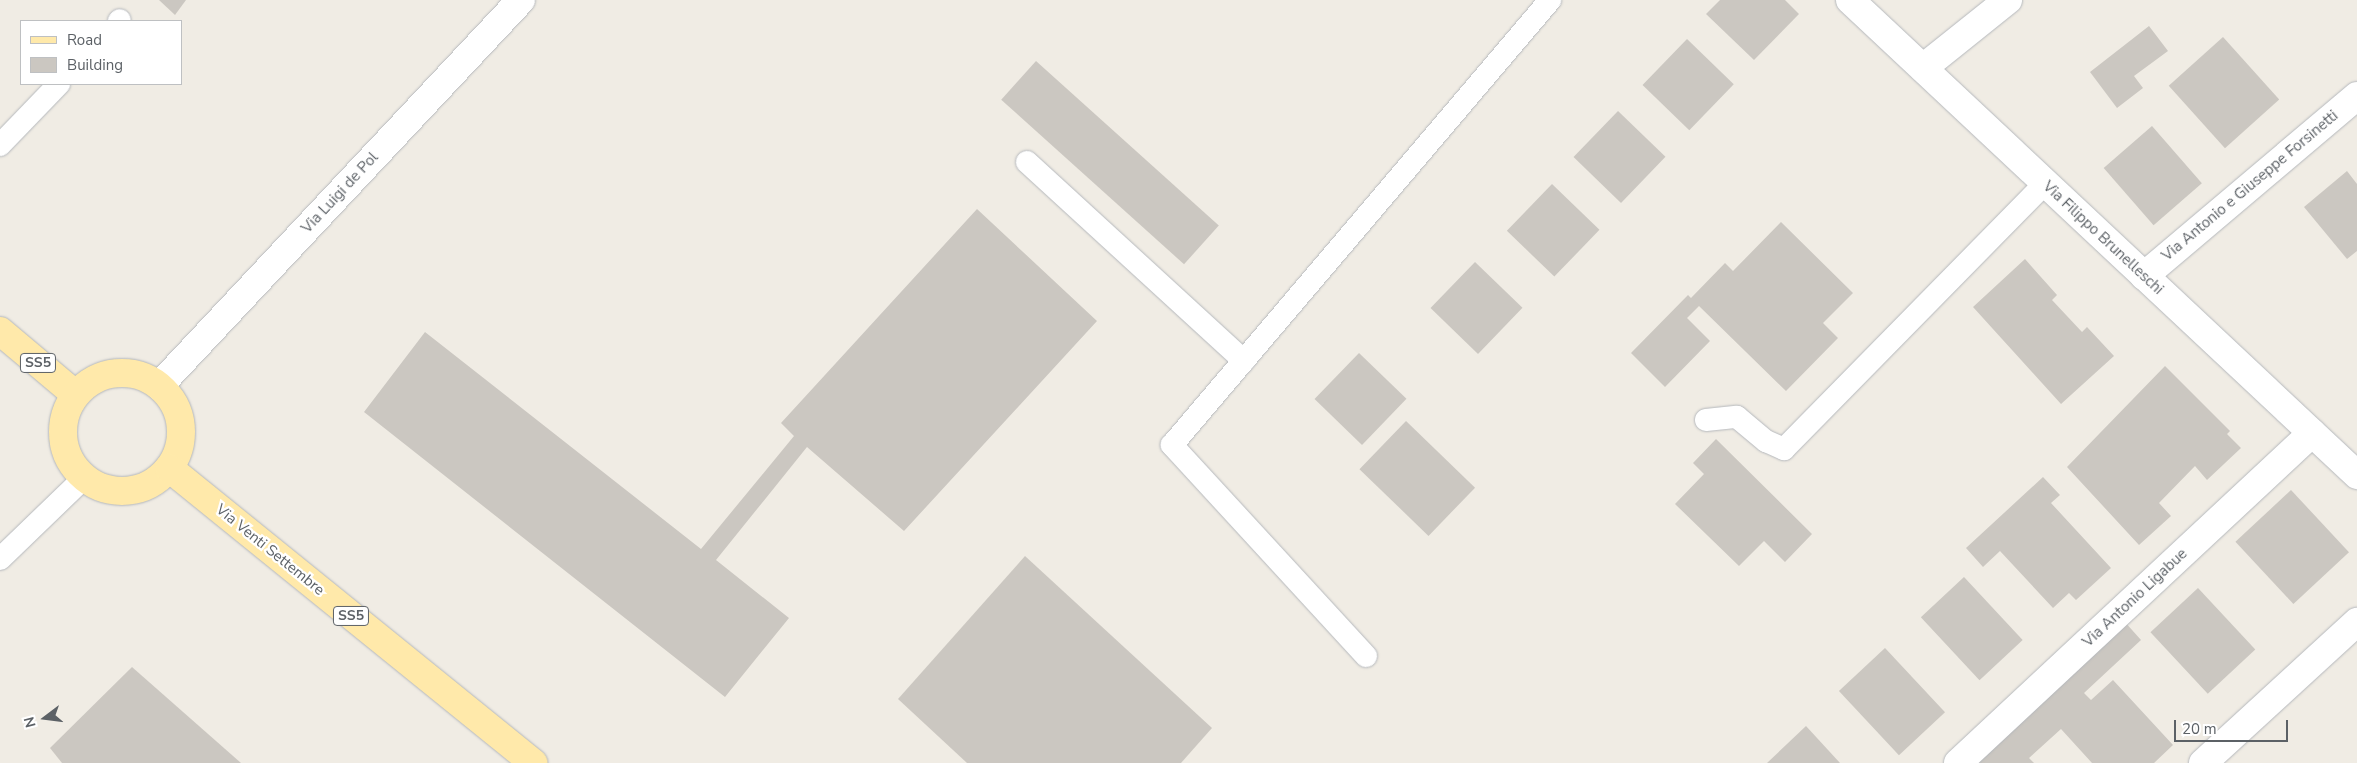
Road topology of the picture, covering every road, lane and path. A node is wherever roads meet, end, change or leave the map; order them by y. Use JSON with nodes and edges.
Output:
{"nodes":[{"id":1,"x":521,"y":0,"type":"edge"},
{"id":2,"x":1550,"y":0,"type":"edge"},
{"id":3,"x":1850,"y":0,"type":"edge"},
{"id":4,"x":2008,"y":0,"type":"edge"},
{"id":5,"x":1923,"y":68,"type":"junction"},
{"id":6,"x":58,"y":85,"type":"edge"},
{"id":7,"x":2357,"y":96,"type":"edge"},
{"id":8,"x":0,"y":145,"type":"edge"},
{"id":9,"x":1027,"y":162,"type":"dead end"},
{"id":10,"x":2045,"y":183,"type":"junction"},
{"id":11,"x":2144,"y":276,"type":"junction"},
{"id":12,"x":0,"y":331,"type":"edge"},
{"id":13,"x":1244,"y":361,"type":"junction"},
{"id":14,"x":159,"y":386,"type":"junction"},
{"id":15,"x":76,"y":395,"type":"junction"},
{"id":16,"x":1706,"y":420,"type":"dead end"},
{"id":17,"x":2312,"y":433,"type":"junction"},
{"id":18,"x":169,"y":468,"type":"junction"},
{"id":19,"x":2357,"y":474,"type":"edge"},
{"id":20,"x":84,"y":478,"type":"junction"},
{"id":21,"x":0,"y":559,"type":"edge"},
{"id":22,"x":2357,"y":622,"type":"edge"},
{"id":23,"x":1366,"y":656,"type":"dead end"},
{"id":24,"x":533,"y":763,"type":"edge"},
{"id":25,"x":1958,"y":763,"type":"edge"},
{"id":26,"x":2203,"y":763,"type":"edge"}],
"edges":[{"from":1,"to":14,"type":"street","name":"Via Luigi de Pol"},
{"from":2,"to":13,"type":"lane"},
{"from":3,"to":5,"type":"street","name":"Via Filippo Brunelleschi"},
{"from":4,"to":5,"type":"street"},
{"from":5,"to":10,"type":"street","name":"Via Filippo Brunelleschi"},
{"from":6,"to":8,"type":"lane"},
{"from":7,"to":11,"type":"street","name":"Via Antonio e Giuseppe Forsinetti"},
{"from":9,"to":13,"type":"lane"},
{"from":10,"to":11,"type":"street","name":"Via Filippo Brunelleschi"},
{"from":10,"to":16,"type":"lane"},
{"from":11,"to":17,"type":"street","name":"Via Filippo Brunelleschi"},
{"from":12,"to":15,"type":"main road","number":"SS5"},
{"from":13,"to":23,"type":"lane"},
{"from":14,"to":15,"type":"main road"},
{"from":14,"to":18,"type":"main road"},
{"from":15,"to":20,"type":"main road"},
{"from":17,"to":19,"type":"street","name":"Via Filippo Brunelleschi"},
{"from":17,"to":25,"type":"street","name":"Via Antonio Ligabue"},
{"from":18,"to":20,"type":"main road"},
{"from":18,"to":24,"type":"main road","name":"Via Venti Settembre","number":"SS5"},
{"from":20,"to":21,"type":"lane"},
{"from":22,"to":26,"type":"street"}]}
